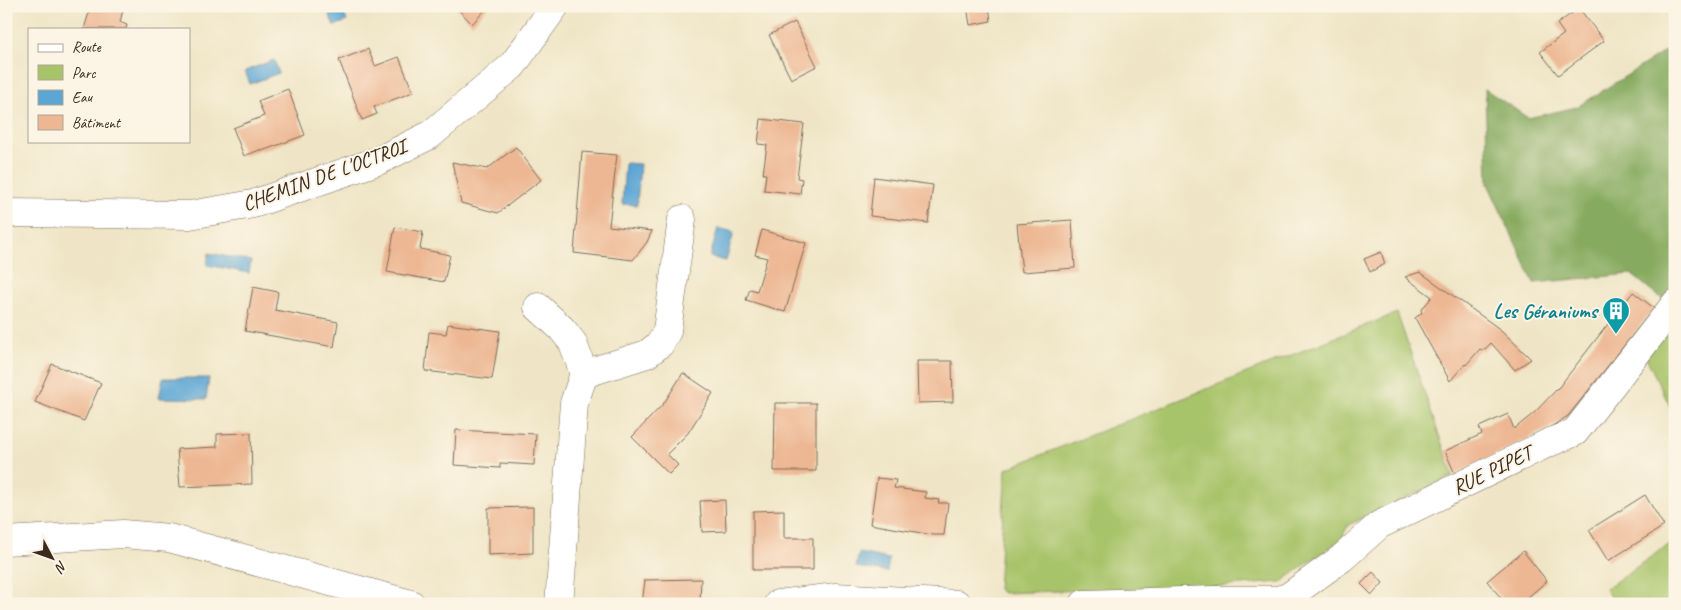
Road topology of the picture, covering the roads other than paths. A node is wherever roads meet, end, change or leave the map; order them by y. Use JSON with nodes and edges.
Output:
{"nodes":[{"id":1,"x":555,"y":6,"type":"edge"},
{"id":2,"x":6,"y":213,"type":"edge"},
{"id":3,"x":682,"y":220,"type":"dead end"},
{"id":4,"x":1675,"y":304,"type":"edge"},
{"id":5,"x":538,"y":307,"type":"dead end"},
{"id":6,"x":584,"y":374,"type":"junction"},
{"id":7,"x":6,"y":541,"type":"edge"},
{"id":8,"x":1283,"y":601,"type":"edge"},
{"id":9,"x":411,"y":604,"type":"edge"},
{"id":10,"x":559,"y":604,"type":"edge"},
{"id":11,"x":778,"y":604,"type":"edge"},
{"id":12,"x":957,"y":604,"type":"edge"},
{"id":13,"x":1084,"y":604,"type":"edge"}],
"edges":[{"from":1,"to":2,"type":"street","name":"CHEMIN DE L'OCTROI"},
{"from":3,"to":6,"type":"street"},
{"from":4,"to":8,"type":"street","name":"RUE PIPET"},
{"from":5,"to":6,"type":"street"},
{"from":6,"to":10,"type":"street"},
{"from":7,"to":9,"type":"street"},
{"from":8,"to":13,"type":"street"},
{"from":11,"to":12,"type":"street"}]}
